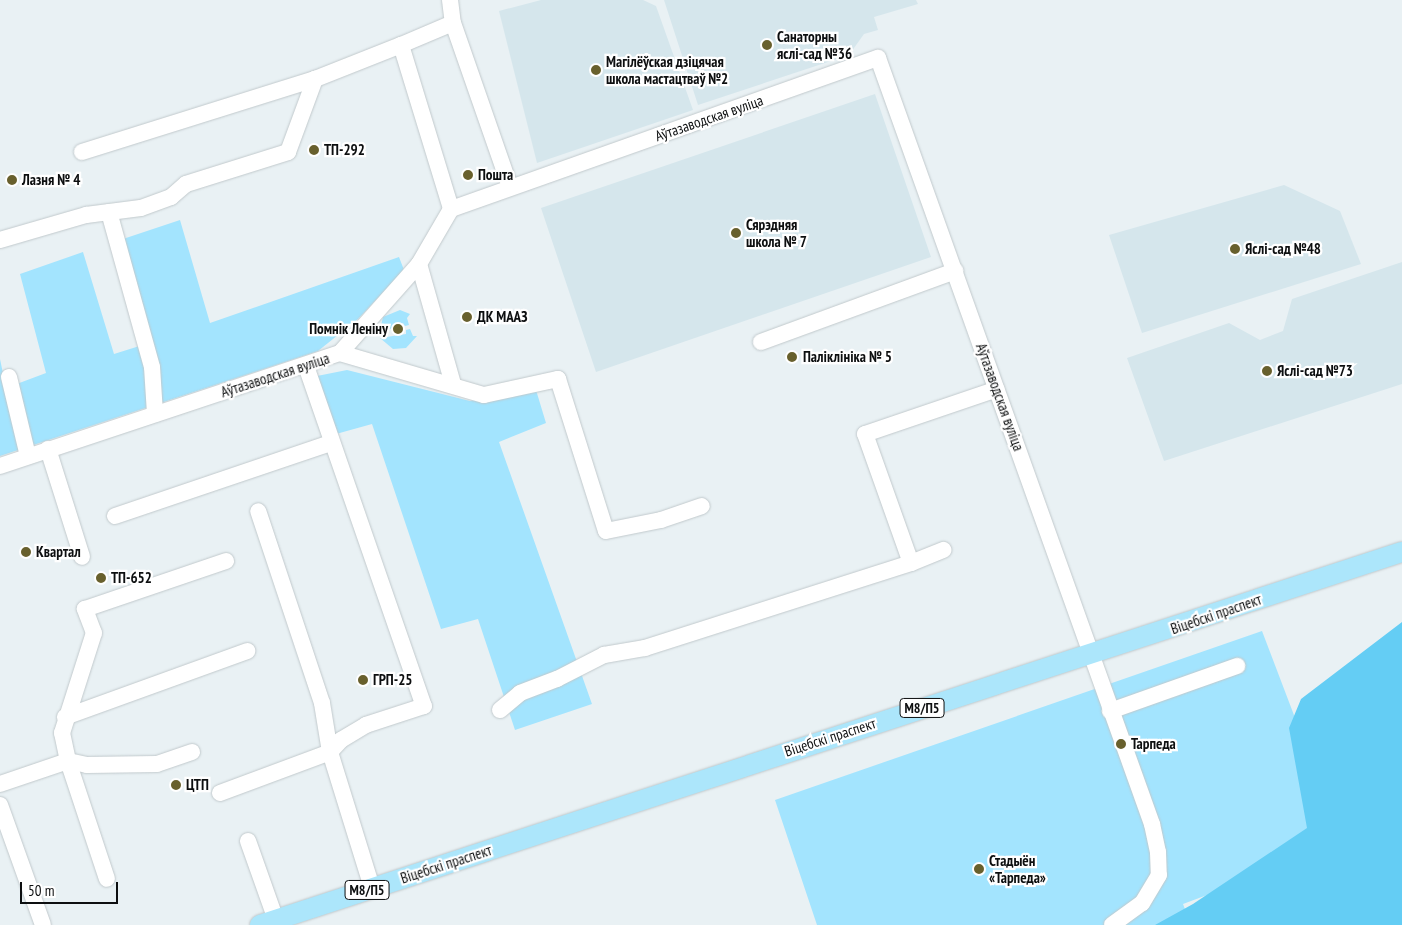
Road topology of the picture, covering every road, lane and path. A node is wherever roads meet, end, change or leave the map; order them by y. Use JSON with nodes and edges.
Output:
{"nodes":[{"id":1,"x":450,"y":0,"type":"edge"},
{"id":2,"x":454,"y":23,"type":"junction"},
{"id":3,"x":401,"y":45,"type":"junction"},
{"id":4,"x":315,"y":78,"type":"junction"},
{"id":5,"x":82,"y":152,"type":"dead end"},
{"id":6,"x":510,"y":188,"type":"junction"},
{"id":7,"x":451,"y":209,"type":"junction"},
{"id":8,"x":109,"y":212,"type":"junction"},
{"id":9,"x":0,"y":240,"type":"edge"},
{"id":10,"x":419,"y":264,"type":"junction"},
{"id":11,"x":955,"y":271,"type":"junction"},
{"id":12,"x":761,"y":342,"type":"dead end"},
{"id":13,"x":340,"y":353,"type":"junction"},
{"id":14,"x":306,"y":366,"type":"junction"},
{"id":15,"x":9,"y":377,"type":"dead end"},
{"id":16,"x":454,"y":384,"type":"junction"},
{"id":17,"x":997,"y":388,"type":"junction"},
{"id":18,"x":155,"y":414,"type":"junction"},
{"id":19,"x":332,"y":443,"type":"junction"},
{"id":20,"x":48,"y":449,"type":"junction"},
{"id":21,"x":28,"y":456,"type":"junction"},
{"id":22,"x":0,"y":466,"type":"edge"},
{"id":23,"x":702,"y":506,"type":"dead end"},
{"id":24,"x":258,"y":511,"type":"dead end"},
{"id":25,"x":115,"y":516,"type":"dead end"},
{"id":26,"x":944,"y":550,"type":"dead end"},
{"id":27,"x":1402,"y":552,"type":"edge"},
{"id":28,"x":82,"y":557,"type":"dead end"},
{"id":29,"x":226,"y":562,"type":"dead end"},
{"id":30,"x":911,"y":563,"type":"junction"},
{"id":31,"x":247,"y":651,"type":"dead end"},
{"id":32,"x":1092,"y":656,"type":"junction"},
{"id":33,"x":1237,"y":666,"type":"dead end"},
{"id":34,"x":500,"y":710,"type":"dead end"},
{"id":35,"x":1110,"y":711,"type":"junction"},
{"id":36,"x":65,"y":718,"type":"junction"},
{"id":37,"x":192,"y":752,"type":"dead end"},
{"id":38,"x":330,"y":752,"type":"junction"},
{"id":39,"x":68,"y":761,"type":"junction"},
{"id":40,"x":0,"y":784,"type":"edge"},
{"id":41,"x":220,"y":793,"type":"dead end"},
{"id":42,"x":0,"y":805,"type":"edge"},
{"id":43,"x":248,"y":841,"type":"dead end"},
{"id":44,"x":107,"y":879,"type":"dead end"},
{"id":45,"x":372,"y":888,"type":"junction"},
{"id":46,"x":268,"y":922,"type":"edge"},
{"id":47,"x":43,"y":925,"type":"edge"},
{"id":48,"x":1112,"y":925,"type":"edge"}],
"edges":[{"from":1,"to":2,"type":"street"},
{"from":2,"to":3,"type":"street"},
{"from":2,"to":6,"type":"street"},
{"from":3,"to":4,"type":"street"},
{"from":3,"to":7,"type":"street"},
{"from":4,"to":5,"type":"street"},
{"from":4,"to":8,"type":"street"},
{"from":6,"to":7,"type":"street","name":"Аўтазаводская вуліца"},
{"from":6,"to":11,"type":"street","name":"Аўтазаводская вуліца"},
{"from":7,"to":10,"type":"street","name":"Аўтазаводская вуліца"},
{"from":8,"to":9,"type":"street"},
{"from":8,"to":18,"type":"street"},
{"from":10,"to":13,"type":"street","name":"Аўтазаводская вуліца"},
{"from":10,"to":16,"type":"street"},
{"from":11,"to":12,"type":"street"},
{"from":11,"to":17,"type":"street","name":"Аўтазаводская вуліца"},
{"from":13,"to":14,"type":"street","name":"Аўтазаводская вуліца"},
{"from":13,"to":16,"type":"street"},
{"from":14,"to":18,"type":"street","name":"Аўтазаводская вуліца"},
{"from":14,"to":19,"type":"street"},
{"from":15,"to":21,"type":"street"},
{"from":16,"to":23,"type":"street"},
{"from":17,"to":30,"type":"street"},
{"from":17,"to":32,"type":"street","name":"Аўтазаводская вуліца"},
{"from":18,"to":20,"type":"street","name":"Аўтазаводская вуліца"},
{"from":19,"to":25,"type":"street"},
{"from":19,"to":38,"type":"street"},
{"from":20,"to":21,"type":"street","name":"Аўтазаводская вуліца"},
{"from":20,"to":28,"type":"street"},
{"from":21,"to":22,"type":"street","name":"Аўтазаводская вуліца"},
{"from":24,"to":38,"type":"street"},
{"from":26,"to":30,"type":"street"},
{"from":27,"to":32,"type":"main road","name":"Віцебскі праспект","number":"М8/П5"},
{"from":29,"to":36,"type":"street"},
{"from":30,"to":34,"type":"street"},
{"from":31,"to":36,"type":"street"},
{"from":32,"to":35,"type":"street","name":"Аўтазаводская вуліца"},
{"from":32,"to":45,"type":"main road","name":"Віцебскі праспект","number":"М8/П5"},
{"from":33,"to":35,"type":"street"},
{"from":35,"to":48,"type":"street","name":"Аўтазаводская вуліца"},
{"from":36,"to":39,"type":"street"},
{"from":37,"to":39,"type":"street"},
{"from":38,"to":41,"type":"street"},
{"from":38,"to":45,"type":"street"},
{"from":39,"to":40,"type":"street"},
{"from":39,"to":44,"type":"street"},
{"from":42,"to":47,"type":"street"},
{"from":43,"to":46,"type":"street"},
{"from":45,"to":46,"type":"main road","name":"Віцебскі праспект","number":"М8/П5"}]}
